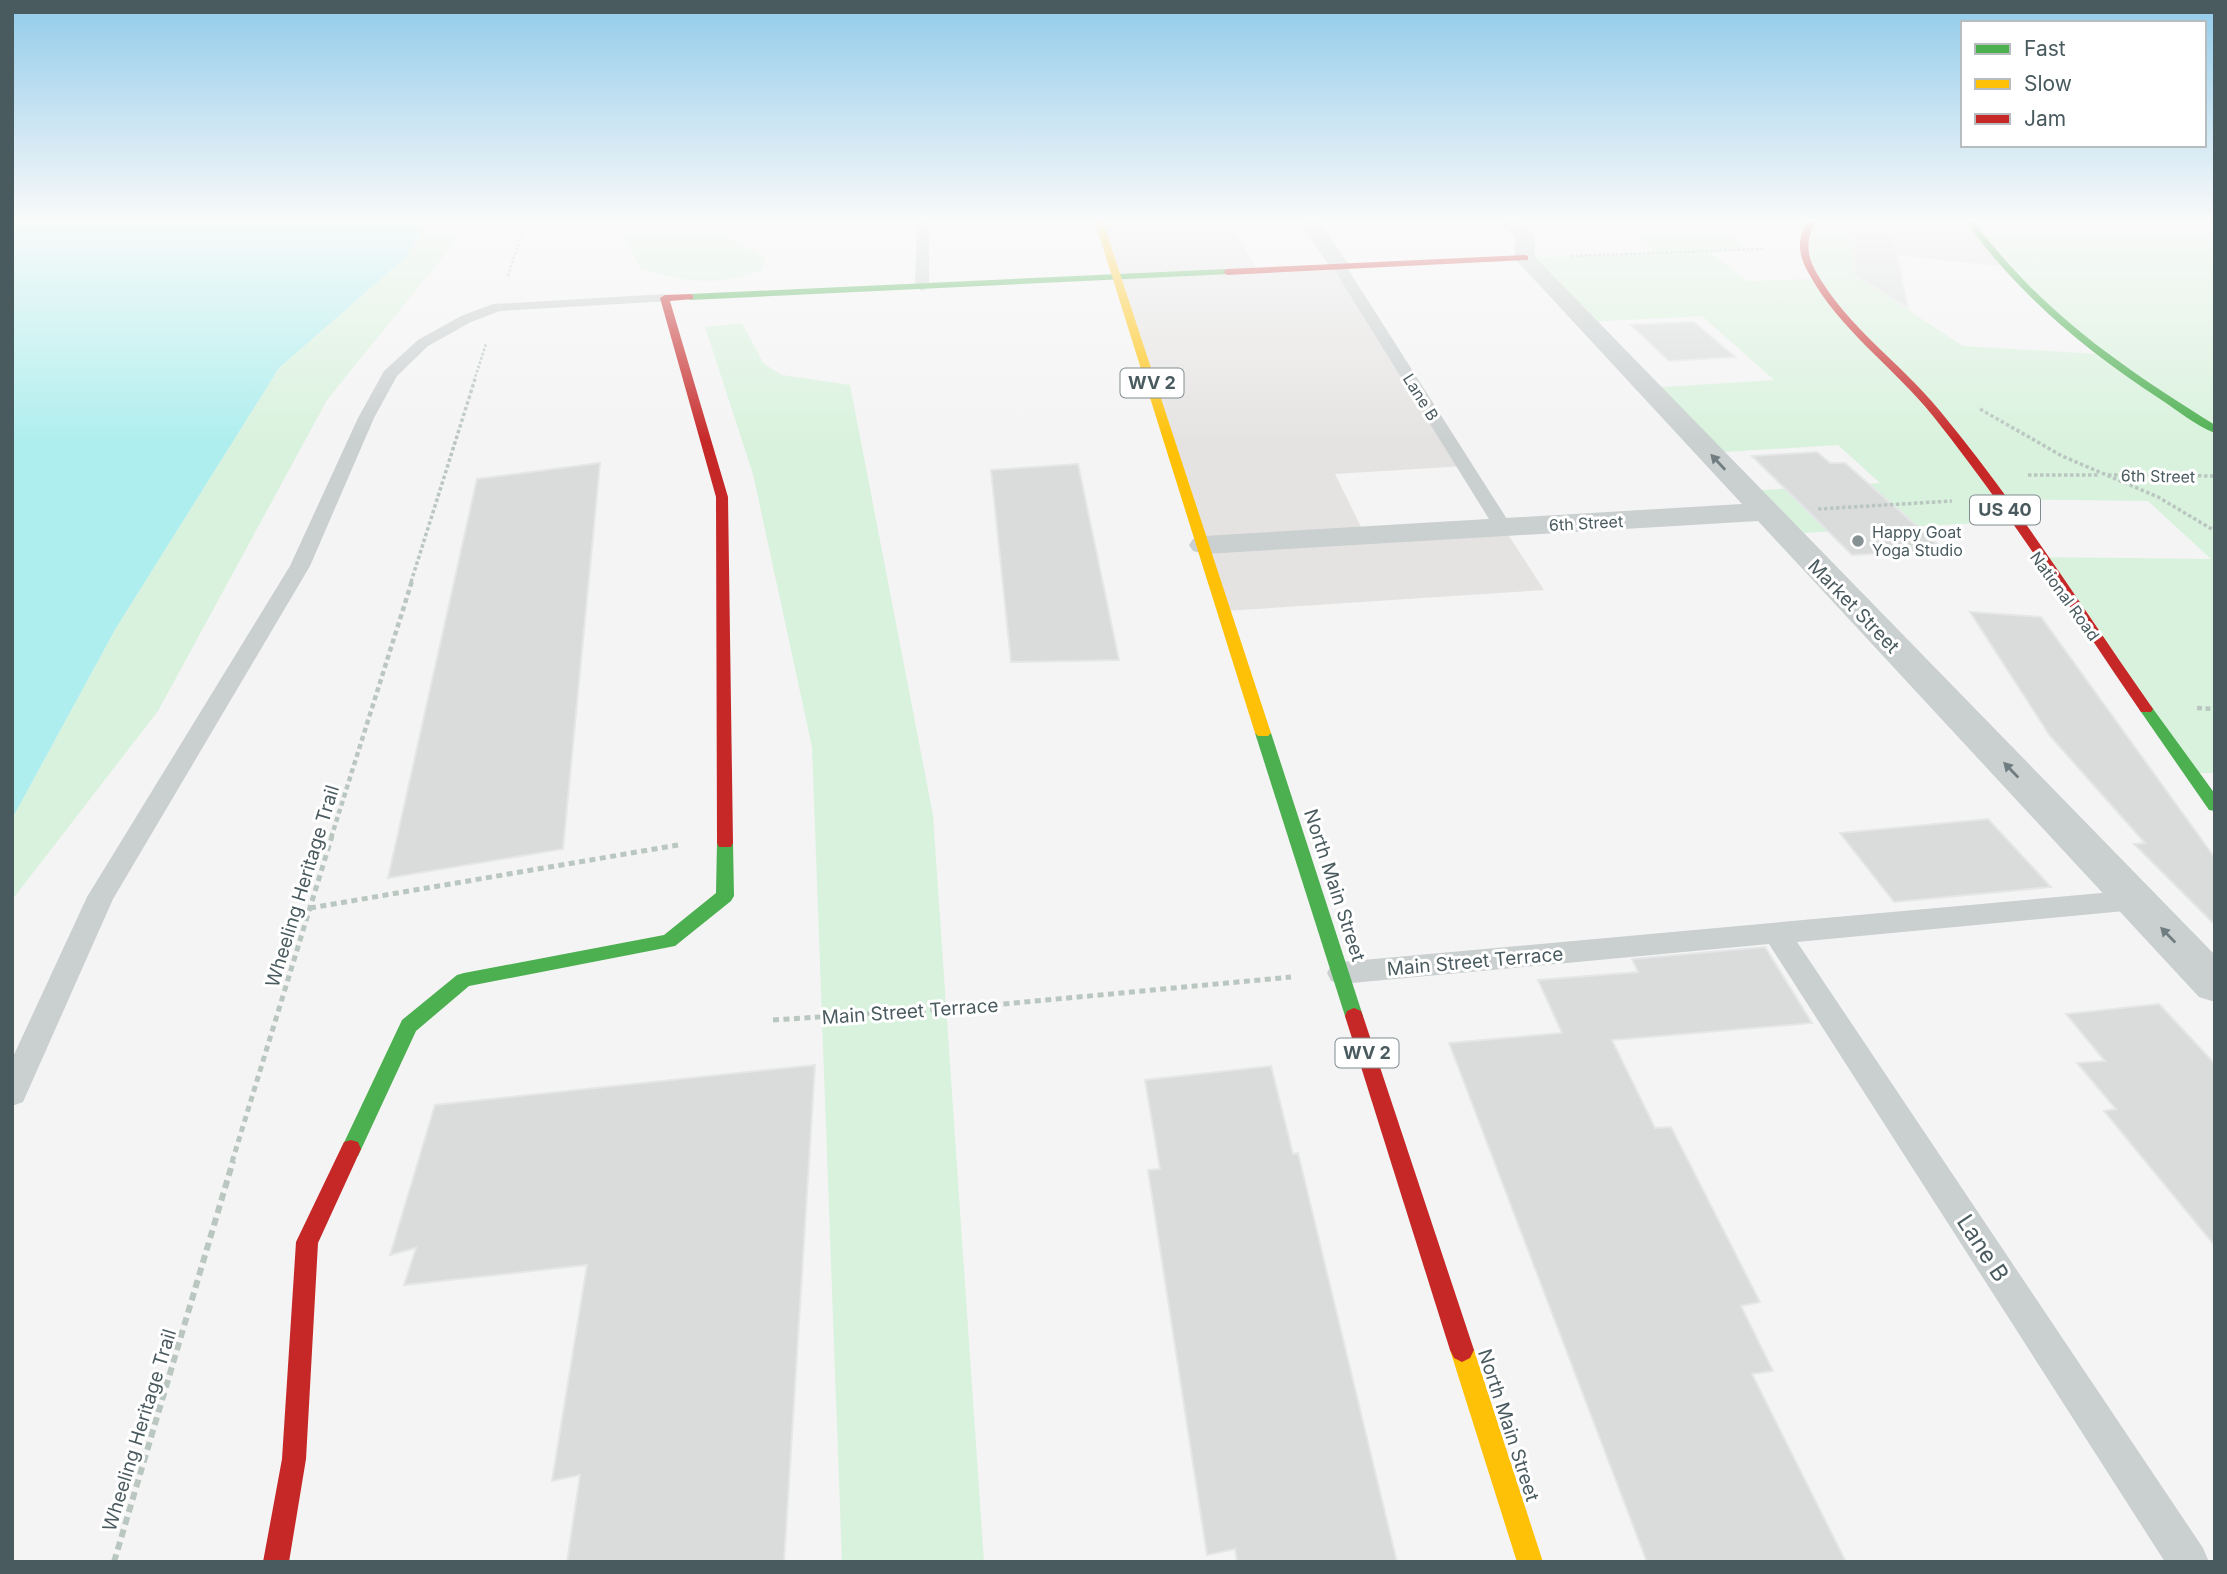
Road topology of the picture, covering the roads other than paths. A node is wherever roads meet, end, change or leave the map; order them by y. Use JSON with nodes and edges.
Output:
{"nodes":[{"id":1,"x":724,"y":295,"type":"edge"},
{"id":2,"x":1124,"y":295,"type":"edge"},
{"id":3,"x":1358,"y":295,"type":"edge"},
{"id":4,"x":1560,"y":295,"type":"edge"},
{"id":5,"x":1827,"y":295,"type":"edge"},
{"id":6,"x":2026,"y":295,"type":"edge"},
{"id":7,"x":664,"y":298,"type":"junction"},
{"id":8,"x":2215,"y":430,"type":"edge"},
{"id":9,"x":1765,"y":512,"type":"junction"},
{"id":10,"x":1503,"y":527,"type":"junction"},
{"id":11,"x":1204,"y":545,"type":"junction"},
{"id":12,"x":2215,"y":806,"type":"edge"},
{"id":13,"x":2135,"y":900,"type":"junction"},
{"id":14,"x":1776,"y":933,"type":"junction"},
{"id":15,"x":1341,"y":973,"type":"junction"},
{"id":16,"x":2215,"y":984,"type":"edge"},
{"id":17,"x":12,"y":1093,"type":"edge"},
{"id":18,"x":276,"y":1562,"type":"edge"},
{"id":19,"x":1531,"y":1562,"type":"edge"},
{"id":20,"x":2189,"y":1562,"type":"edge"}],
"edges":[{"from":1,"to":7,"type":"street"},
{"from":2,"to":11,"type":"street","name":"North Main Street","number":"WV 2"},
{"from":3,"to":10,"type":"lane","name":"Lane B"},
{"from":9,"to":4,"type":"street","name":"Market Street","one_way":true},
{"from":5,"to":12,"type":"street","name":"National Road","number":"US 40"},
{"from":6,"to":8,"type":"street"},
{"from":7,"to":17,"type":"lane"},
{"from":7,"to":18,"type":"street"},
{"from":9,"to":10,"type":"street","name":"6th Street"},
{"from":13,"to":9,"type":"street","name":"Market Street","one_way":true},
{"from":10,"to":11,"type":"street","name":"6th Street"},
{"from":11,"to":15,"type":"street","name":"North Main Street","number":"WV 2"},
{"from":13,"to":14,"type":"lane","name":"Main Street Terrace"},
{"from":16,"to":13,"type":"street","name":"Market Street","one_way":true},
{"from":14,"to":15,"type":"lane","name":"Main Street Terrace"},
{"from":14,"to":20,"type":"lane","name":"Lane B"},
{"from":15,"to":19,"type":"street","name":"North Main Street","number":"WV 2"}]}
